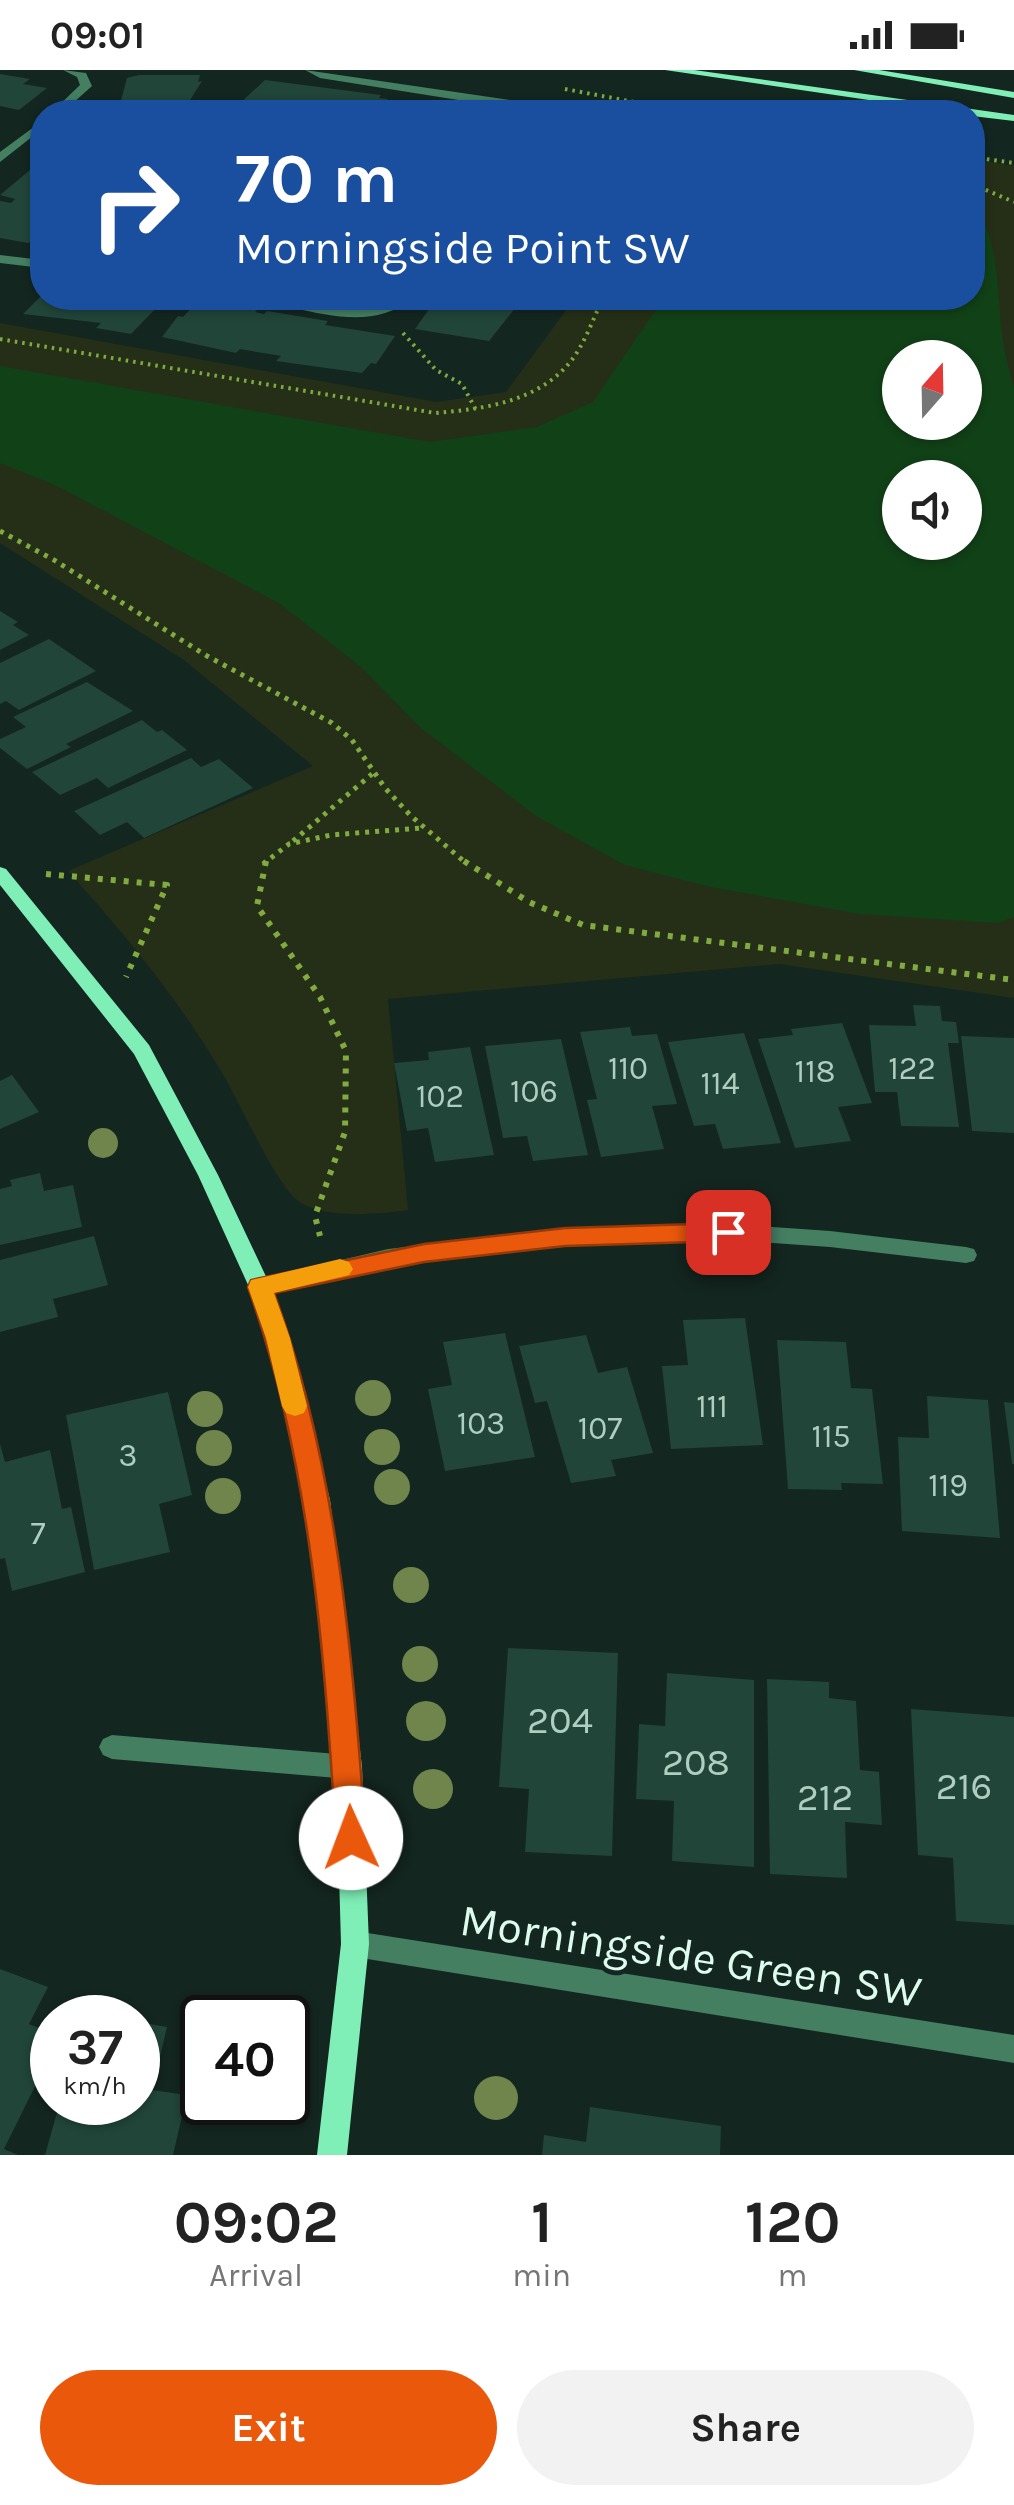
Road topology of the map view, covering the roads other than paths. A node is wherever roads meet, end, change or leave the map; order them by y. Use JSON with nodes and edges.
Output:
{"nodes":[{"id":1,"x":68,"y":70,"type":"edge"},
{"id":2,"x":310,"y":70,"type":"edge"},
{"id":3,"x":670,"y":70,"type":"edge"},
{"id":4,"x":859,"y":70,"type":"edge"},
{"id":5,"x":1014,"y":95,"type":"edge"},
{"id":6,"x":70,"y":100,"type":"edge"},
{"id":7,"x":489,"y":100,"type":"edge"},
{"id":8,"x":885,"y":100,"type":"edge"},
{"id":9,"x":985,"y":114,"type":"edge"},
{"id":10,"x":1014,"y":118,"type":"edge"},
{"id":11,"x":30,"y":134,"type":"edge"},
{"id":12,"x":0,"y":158,"type":"edge"},
{"id":13,"x":0,"y":260,"type":"edge"},
{"id":14,"x":30,"y":263,"type":"edge"},
{"id":15,"x":352,"y":310,"type":"edge"},
{"id":16,"x":380,"y":310,"type":"edge"},
{"id":17,"x":0,"y":872,"type":"edge"},
{"id":18,"x":966,"y":1255,"type":"dead end"},
{"id":19,"x":260,"y":1287,"type":"junction"},
{"id":20,"x":112,"y":1747,"type":"dead end"},
{"id":21,"x":348,"y":1767,"type":"junction"},
{"id":22,"x":355,"y":1944,"type":"junction"},
{"id":23,"x":1014,"y":2049,"type":"edge"},
{"id":24,"x":332,"y":2155,"type":"edge"}],
"edges":[{"from":1,"to":6,"type":"street"},
{"from":2,"to":7,"type":"street"},
{"from":3,"to":8,"type":"street"},
{"from":4,"to":5,"type":"street"},
{"from":9,"to":10,"type":"street"},
{"from":11,"to":12,"type":"street"},
{"from":13,"to":14,"type":"street"},
{"from":15,"to":16,"type":"street"},
{"from":17,"to":19,"type":"street"},
{"from":18,"to":19,"type":"street"},
{"from":19,"to":21,"type":"street"},
{"from":20,"to":21,"type":"street"},
{"from":21,"to":22,"type":"street"},
{"from":22,"to":23,"type":"street","name":"Morningside Green SW"},
{"from":22,"to":24,"type":"street"}]}
